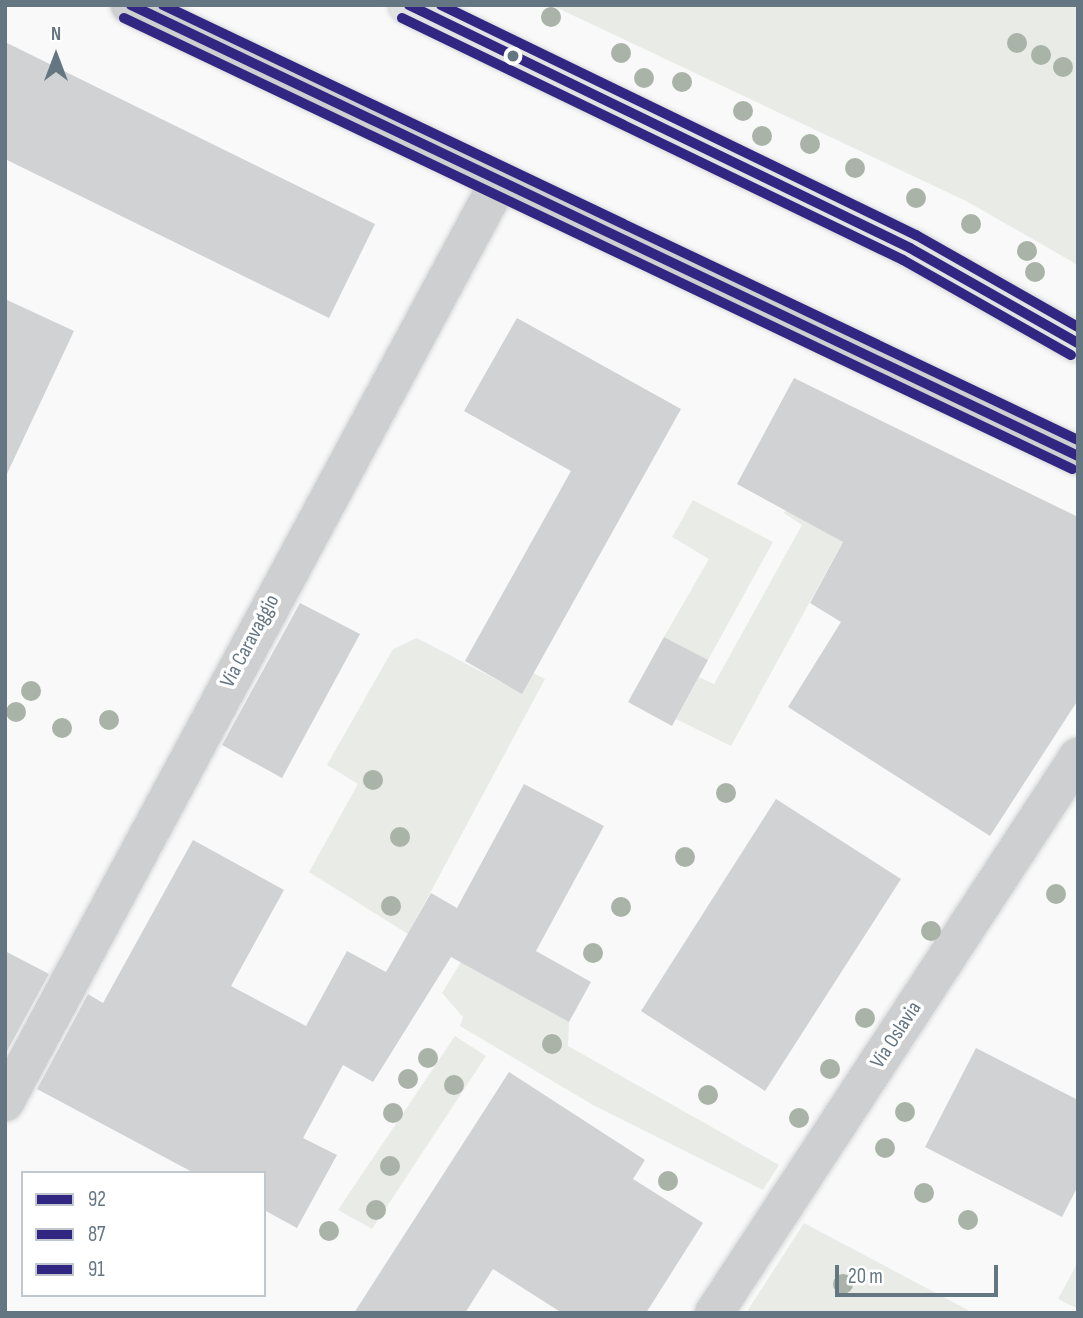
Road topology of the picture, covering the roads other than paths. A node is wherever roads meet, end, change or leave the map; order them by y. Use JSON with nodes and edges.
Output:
{"nodes":[{"id":1,"x":130,"y":5,"type":"edge"},
{"id":2,"x":408,"y":5,"type":"edge"},
{"id":3,"x":499,"y":182,"type":"junction"},
{"id":4,"x":1078,"y":343,"type":"edge"},
{"id":5,"x":1078,"y":456,"type":"edge"},
{"id":6,"x":1078,"y":757,"type":"edge"},
{"id":7,"x":5,"y":1102,"type":"edge"},
{"id":8,"x":714,"y":1313,"type":"edge"}],
"edges":[{"from":1,"to":3,"type":"street"},
{"from":2,"to":4,"type":"main road"},
{"from":3,"to":5,"type":"street"},
{"from":3,"to":7,"type":"street","name":"Via Caravaggio"},
{"from":6,"to":8,"type":"street","name":"Via Oslavia"}]}
